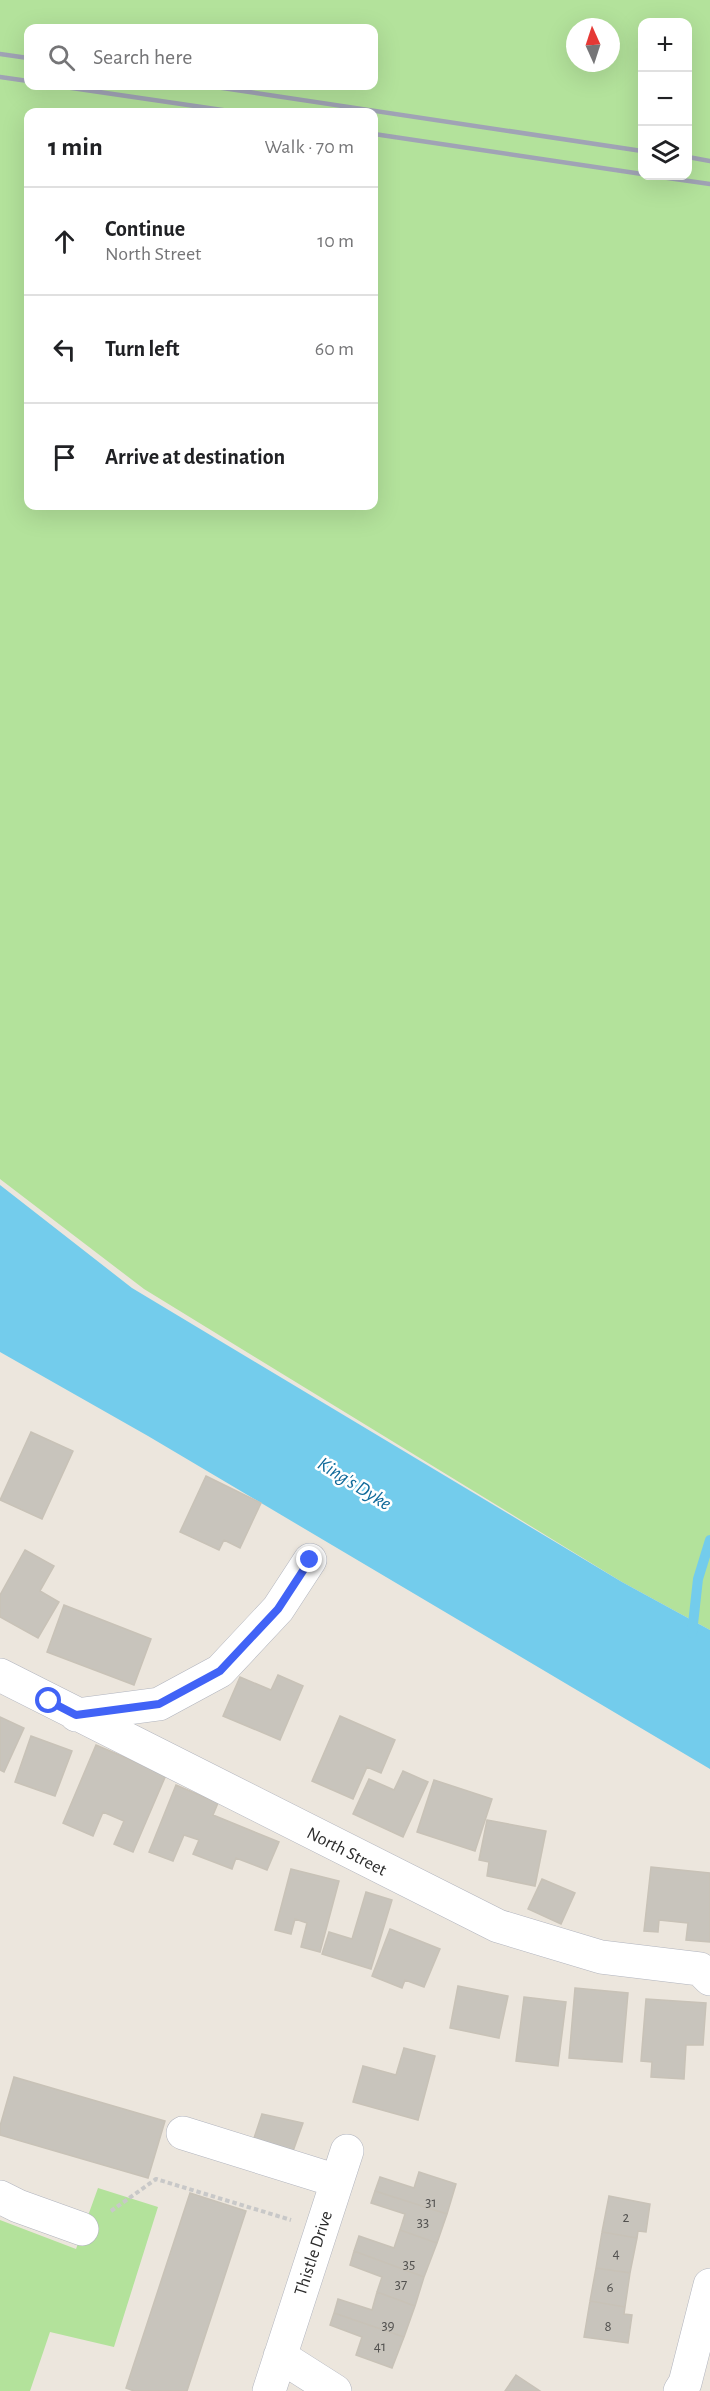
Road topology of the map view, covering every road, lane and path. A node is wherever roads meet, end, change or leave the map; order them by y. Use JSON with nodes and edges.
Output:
{"nodes":[{"id":1,"x":310,"y":1560,"type":"dead end"},
{"id":2,"x":0,"y":1675,"type":"edge"},
{"id":3,"x":76,"y":1715,"type":"junction"},
{"id":4,"x":710,"y":1979,"type":"edge"},
{"id":5,"x":183,"y":2133,"type":"dead end"},
{"id":6,"x":0,"y":2197,"type":"edge"},
{"id":7,"x":82,"y":2229,"type":"joint"},
{"id":8,"x":320,"y":2229,"type":"junction"},
{"id":9,"x":710,"y":2285,"type":"edge"},
{"id":10,"x":280,"y":2356,"type":"junction"},
{"id":11,"x":268,"y":2391,"type":"edge"},
{"id":12,"x":335,"y":2391,"type":"edge"},
{"id":13,"x":680,"y":2391,"type":"edge"}],
"edges":[{"from":1,"to":3,"type":"street"},
{"from":2,"to":3,"type":"street","name":"North Street"},
{"from":3,"to":4,"type":"street","name":"North Street"},
{"from":5,"to":8,"type":"street","name":"Thistle Drive"},
{"from":6,"to":7,"type":"street"},
{"from":7,"to":8,"type":"path"},
{"from":8,"to":10,"type":"street","name":"Thistle Drive"},
{"from":9,"to":13,"type":"street"},
{"from":10,"to":11,"type":"street","name":"Thistle Drive"},
{"from":10,"to":12,"type":"street"}]}
